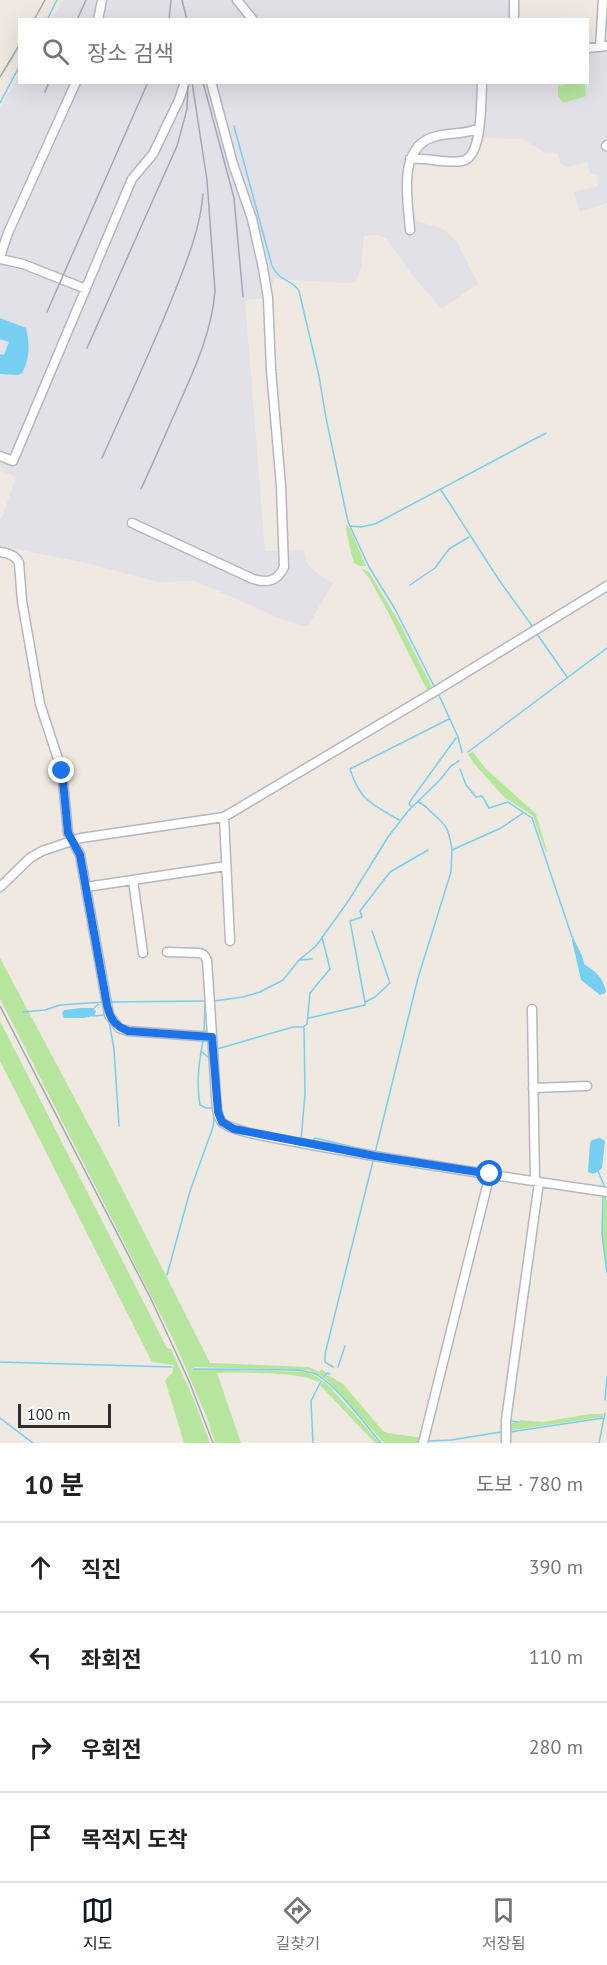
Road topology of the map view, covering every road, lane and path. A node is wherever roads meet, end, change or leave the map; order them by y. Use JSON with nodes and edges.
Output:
{"nodes":[{"id":1,"x":102,"y":0,"type":"edge"},
{"id":2,"x":237,"y":0,"type":"edge"},
{"id":3,"x":514,"y":0,"type":"edge"},
{"id":4,"x":604,"y":6,"type":"edge"},
{"id":5,"x":98,"y":18,"type":"edge"},
{"id":6,"x":251,"y":18,"type":"edge"},
{"id":7,"x":514,"y":18,"type":"edge"},
{"id":8,"x":604,"y":47,"type":"edge"},
{"id":9,"x":589,"y":48,"type":"edge"},
{"id":10,"x":75,"y":84,"type":"edge"},
{"id":11,"x":184,"y":84,"type":"edge"},
{"id":12,"x":212,"y":84,"type":"edge"},
{"id":13,"x":482,"y":84,"type":"edge"},
{"id":14,"x":479,"y":128,"type":"junction"},
{"id":15,"x":410,"y":159,"type":"junction"},
{"id":16,"x":410,"y":230,"type":"dead end"},
{"id":17,"x":4,"y":232,"type":"edge"},
{"id":18,"x":0,"y":258,"type":"edge"},
{"id":19,"x":86,"y":289,"type":"junction"},
{"id":20,"x":0,"y":456,"type":"edge"},
{"id":21,"x":132,"y":523,"type":"dead end"},
{"id":22,"x":0,"y":552,"type":"edge"},
{"id":23,"x":607,"y":586,"type":"edge"},
{"id":24,"x":224,"y":817,"type":"junction"},
{"id":25,"x":72,"y":842,"type":"junction"},
{"id":26,"x":226,"y":866,"type":"junction"},
{"id":27,"x":133,"y":880,"type":"junction"},
{"id":28,"x":0,"y":887,"type":"edge"},
{"id":29,"x":86,"y":887,"type":"junction"},
{"id":30,"x":230,"y":941,"type":"dead end"},
{"id":31,"x":168,"y":952,"type":"dead end"},
{"id":32,"x":143,"y":953,"type":"dead end"},
{"id":33,"x":532,"y":1009,"type":"dead end"},
{"id":34,"x":212,"y":1037,"type":"junction"},
{"id":35,"x":587,"y":1086,"type":"dead end"},
{"id":36,"x":533,"y":1088,"type":"junction"},
{"id":37,"x":490,"y":1174,"type":"junction"},
{"id":38,"x":537,"y":1182,"type":"junction"},
{"id":39,"x":607,"y":1192,"type":"edge"},
{"id":40,"x":423,"y":1443,"type":"edge"},
{"id":41,"x":506,"y":1443,"type":"edge"}],
"edges":[{"from":1,"to":5,"type":"street"},
{"from":2,"to":6,"type":"street"},
{"from":3,"to":7,"type":"street"},
{"from":4,"to":8,"type":"street"},
{"from":8,"to":9,"type":"street"},
{"from":10,"to":17,"type":"street"},
{"from":11,"to":19,"type":"street"},
{"from":12,"to":21,"type":"street"},
{"from":13,"to":14,"type":"street"},
{"from":14,"to":15,"type":"street"},
{"from":14,"to":15,"type":"street"},
{"from":15,"to":16,"type":"street"},
{"from":17,"to":18,"type":"street"},
{"from":18,"to":19,"type":"street"},
{"from":19,"to":20,"type":"street"},
{"from":22,"to":25,"type":"street"},
{"from":23,"to":24,"type":"street"},
{"from":24,"to":25,"type":"street"},
{"from":24,"to":26,"type":"street"},
{"from":25,"to":28,"type":"street"},
{"from":25,"to":29,"type":"street"},
{"from":26,"to":27,"type":"street"},
{"from":26,"to":30,"type":"street"},
{"from":27,"to":29,"type":"street"},
{"from":27,"to":32,"type":"street"},
{"from":29,"to":34,"type":"street"},
{"from":31,"to":34,"type":"street"},
{"from":33,"to":36,"type":"street"},
{"from":34,"to":37,"type":"street"},
{"from":35,"to":36,"type":"street"},
{"from":36,"to":38,"type":"street"},
{"from":37,"to":38,"type":"street"},
{"from":37,"to":40,"type":"street"},
{"from":38,"to":39,"type":"street"},
{"from":38,"to":41,"type":"street"}]}
